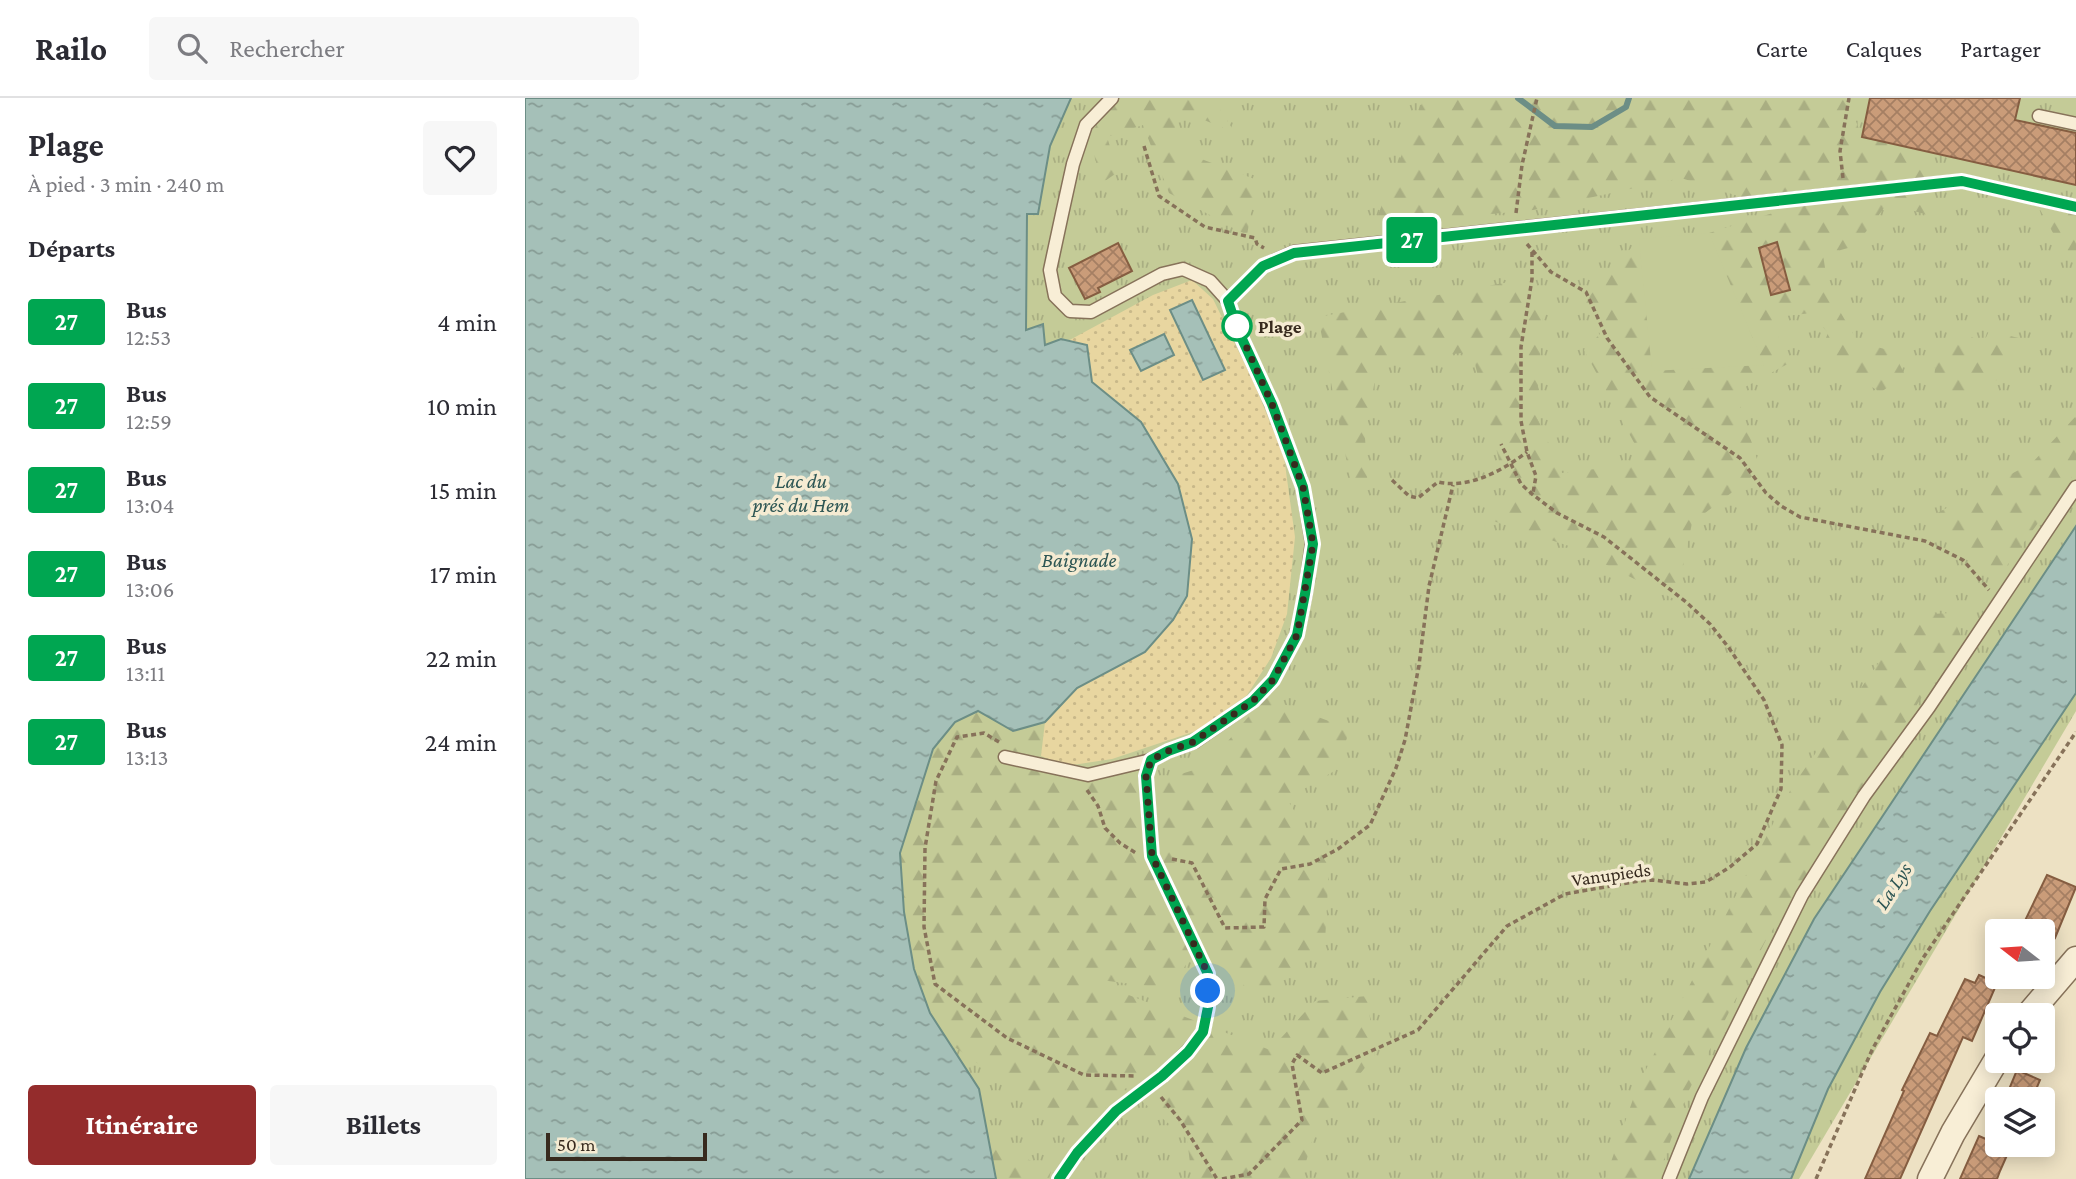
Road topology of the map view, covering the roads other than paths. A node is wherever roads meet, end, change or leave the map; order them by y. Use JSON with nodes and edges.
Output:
{"nodes":[{"id":1,"x":1112,"y":98,"type":"edge"},
{"id":2,"x":2039,"y":116,"type":"dead end"},
{"id":3,"x":2076,"y":124,"type":"edge"},
{"id":4,"x":2076,"y":207,"type":"edge"},
{"id":5,"x":1228,"y":301,"type":"junction"},
{"id":6,"x":2076,"y":487,"type":"edge"},
{"id":7,"x":1005,"y":757,"type":"dead end"},
{"id":8,"x":1151,"y":760,"type":"junction"},
{"id":9,"x":2076,"y":959,"type":"edge"},
{"id":10,"x":2038,"y":1003,"type":"edge"},
{"id":11,"x":1989,"y":1073,"type":"edge"},
{"id":12,"x":1059,"y":1179,"type":"edge"},
{"id":13,"x":1669,"y":1179,"type":"edge"},
{"id":14,"x":1930,"y":1179,"type":"edge"}],
"edges":[{"from":1,"to":5,"type":"lane"},
{"from":2,"to":3,"type":"lane"},
{"from":4,"to":5,"type":"lane"},
{"from":5,"to":8,"type":"lane"},
{"from":6,"to":13,"type":"lane"},
{"from":7,"to":8,"type":"lane"},
{"from":8,"to":12,"type":"lane"},
{"from":9,"to":10,"type":"street"},
{"from":11,"to":14,"type":"street"}]}
